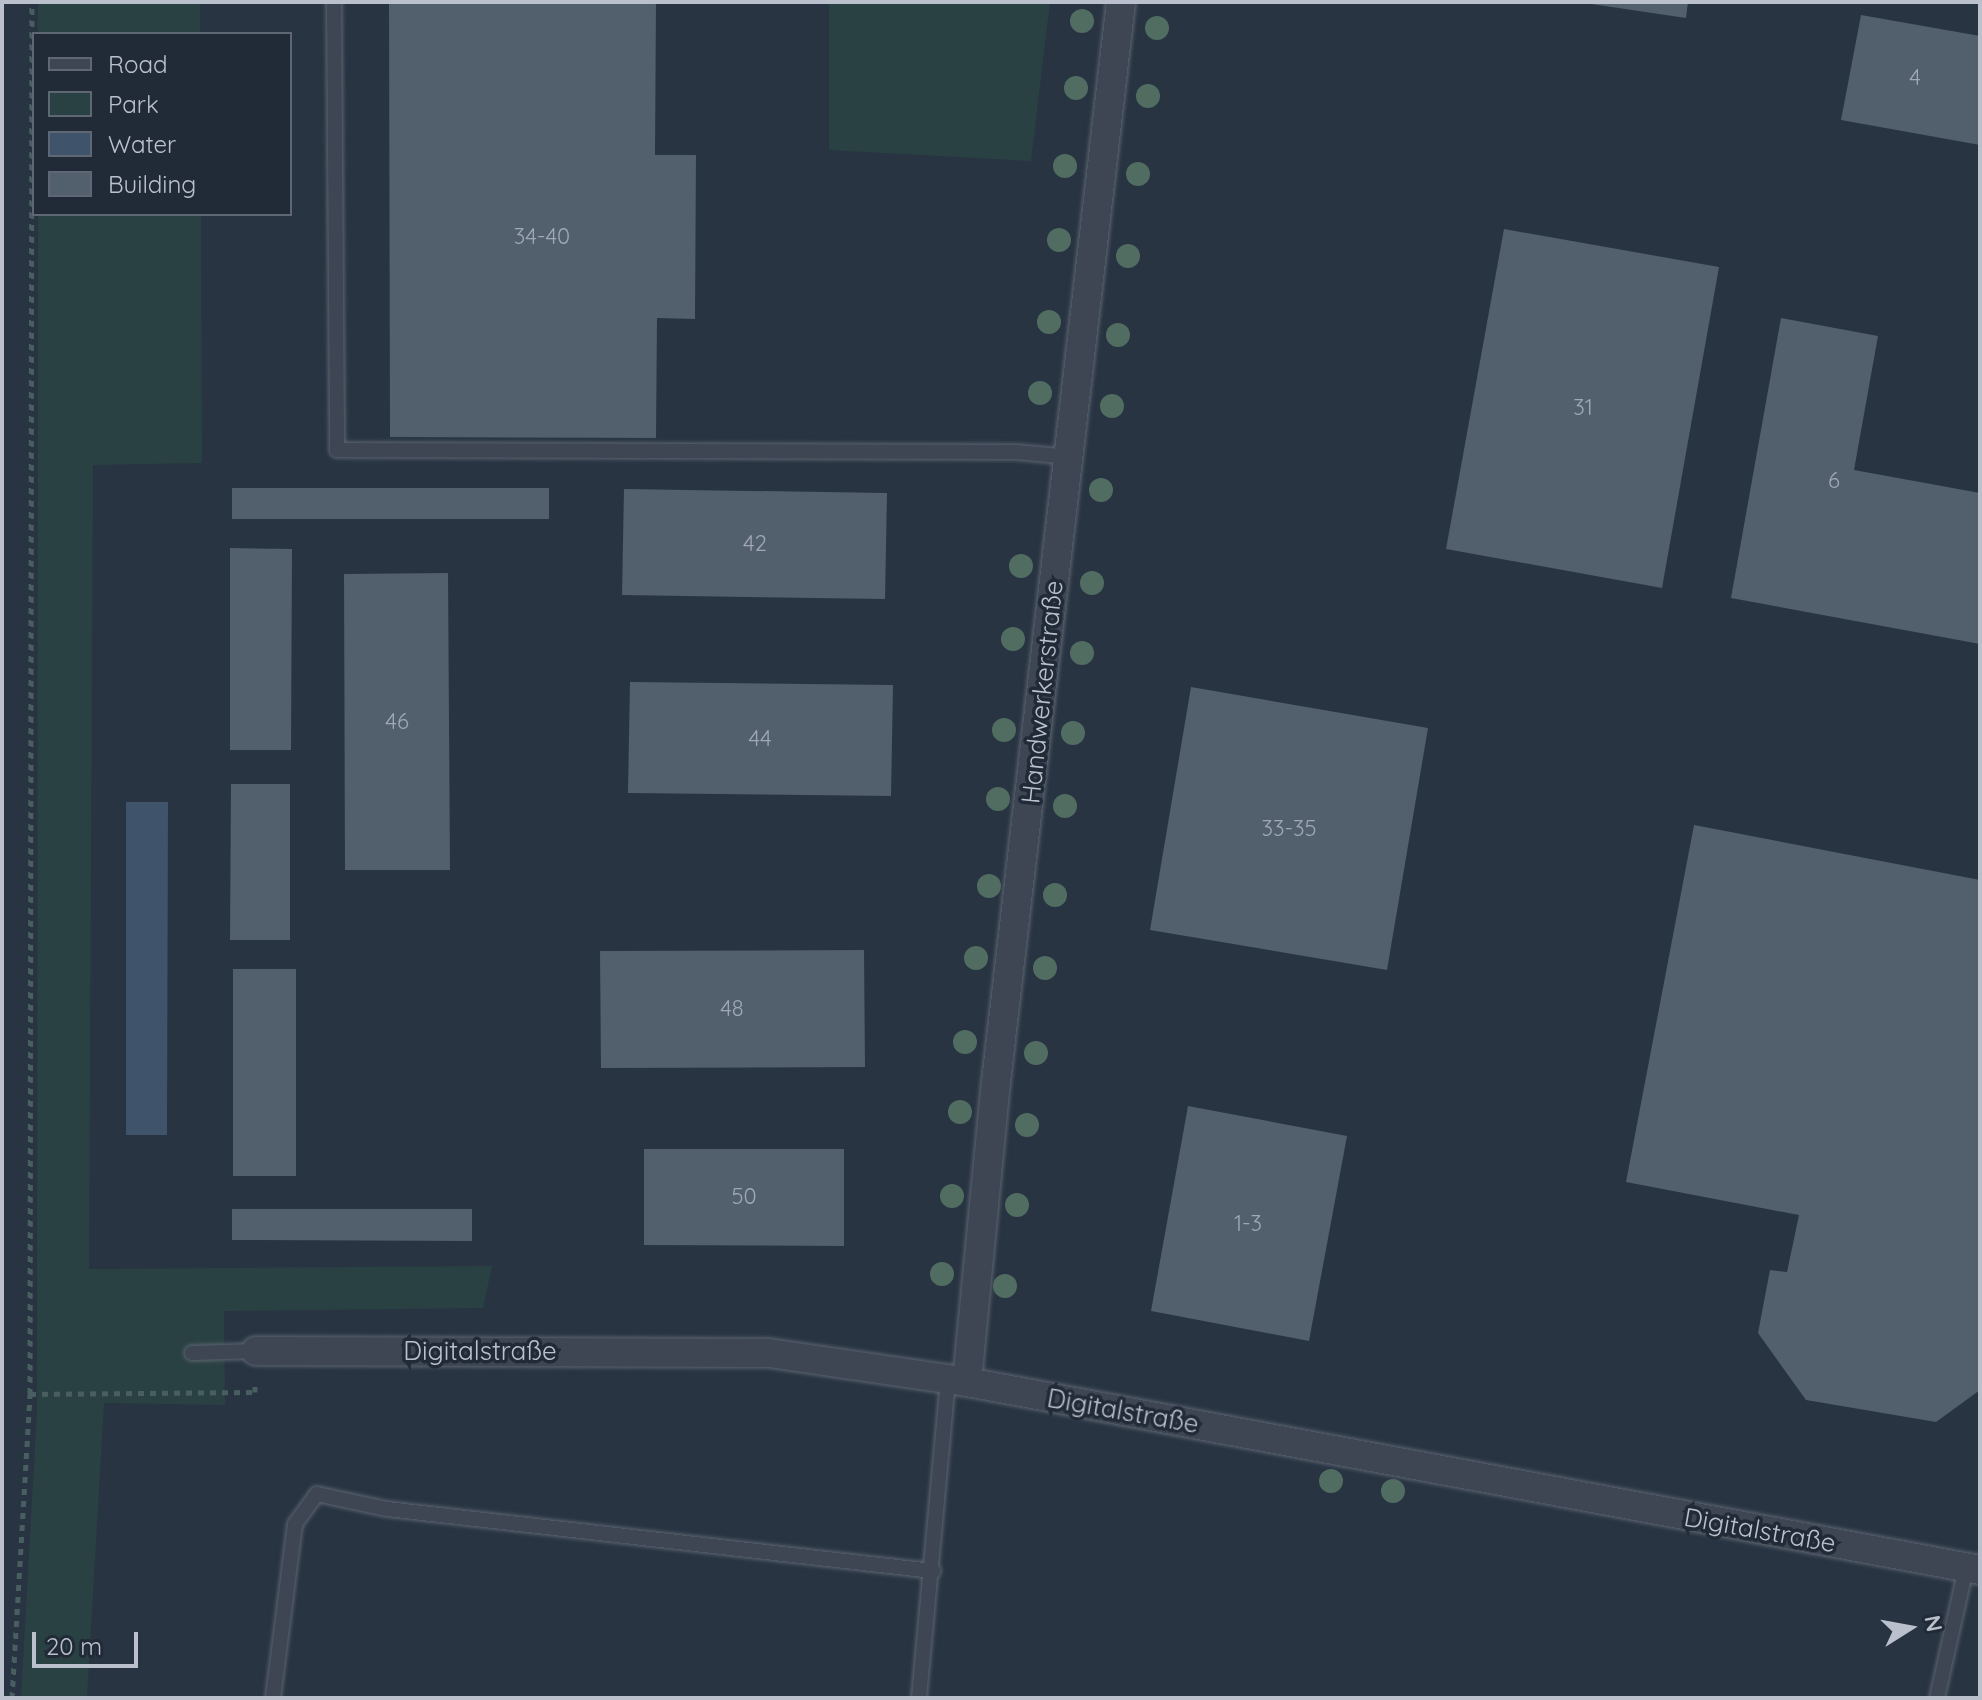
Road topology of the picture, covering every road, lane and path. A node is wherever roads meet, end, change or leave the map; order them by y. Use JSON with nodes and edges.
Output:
{"nodes":[{"id":1,"x":32,"y":2,"type":"edge"},
{"id":2,"x":334,"y":2,"type":"edge"},
{"id":3,"x":1121,"y":2,"type":"edge"},
{"id":4,"x":1070,"y":457,"type":"junction"},
{"id":5,"x":256,"y":1351,"type":"junction"},
{"id":6,"x":192,"y":1353,"type":"dead end"},
{"id":7,"x":957,"y":1381,"type":"junction"},
{"id":8,"x":30,"y":1394,"type":"junction"},
{"id":9,"x":1973,"y":1569,"type":"edge"},
{"id":10,"x":933,"y":1571,"type":"junction"},
{"id":11,"x":12,"y":1698,"type":"edge"},
{"id":12,"x":273,"y":1698,"type":"edge"},
{"id":13,"x":919,"y":1698,"type":"edge"},
{"id":14,"x":1937,"y":1698,"type":"edge"}],
"edges":[{"from":1,"to":8,"type":"path"},
{"from":2,"to":4,"type":"lane"},
{"from":3,"to":4,"type":"street","name":"Handwerkerstraße"},
{"from":4,"to":7,"type":"street","name":"Handwerkerstraße"},
{"from":5,"to":6,"type":"lane"},
{"from":5,"to":7,"type":"street","name":"Digitalstraße"},
{"from":5,"to":8,"type":"path"},
{"from":7,"to":9,"type":"street","name":"Digitalstraße"},
{"from":7,"to":10,"type":"lane"},
{"from":8,"to":11,"type":"path"},
{"from":9,"to":14,"type":"lane"},
{"from":10,"to":12,"type":"lane"},
{"from":10,"to":13,"type":"lane"}]}
